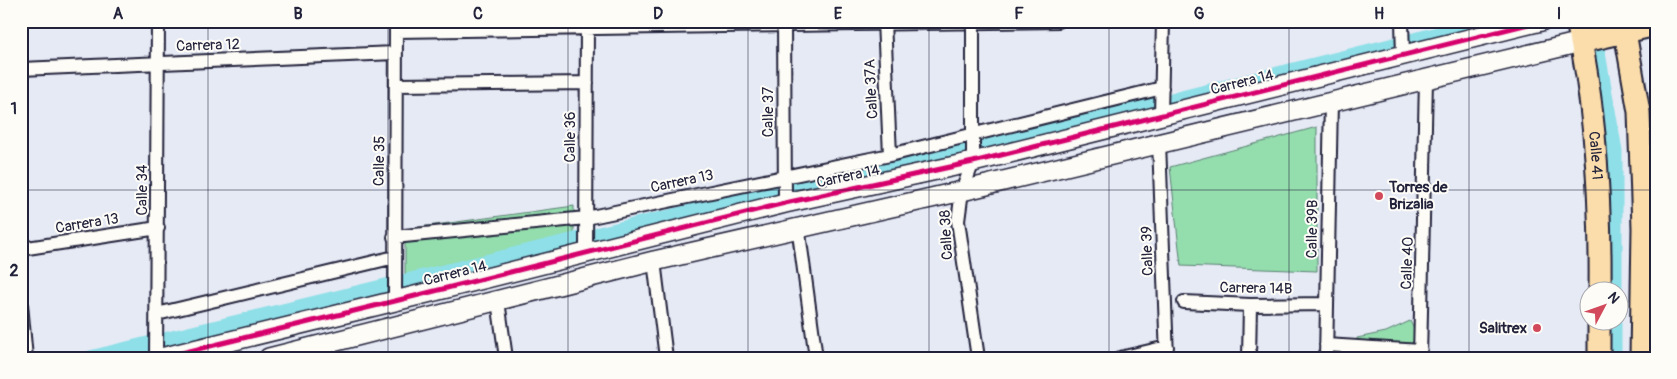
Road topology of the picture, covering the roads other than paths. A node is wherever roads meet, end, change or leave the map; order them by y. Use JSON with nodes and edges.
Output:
{"nodes":[{"id":1,"x":158,"y":21,"type":"edge"},
{"id":2,"x":1058,"y":21,"type":"edge"},
{"id":3,"x":1163,"y":21,"type":"edge"},
{"id":4,"x":1542,"y":21,"type":"edge"},
{"id":5,"x":1577,"y":21,"type":"edge"},
{"id":6,"x":973,"y":22,"type":"edge"},
{"id":7,"x":784,"y":23,"type":"edge"},
{"id":8,"x":884,"y":23,"type":"edge"},
{"id":9,"x":1402,"y":23,"type":"edge"},
{"id":10,"x":587,"y":24,"type":"edge"},
{"id":11,"x":1656,"y":25,"type":"edge"},
{"id":12,"x":396,"y":26,"type":"edge"},
{"id":13,"x":1622,"y":27,"type":"edge"},
{"id":14,"x":1581,"y":42,"type":"junction"},
{"id":15,"x":1403,"y":51,"type":"junction"},
{"id":16,"x":396,"y":53,"type":"junction"},
{"id":17,"x":158,"y":63,"type":"junction"},
{"id":18,"x":21,"y":69,"type":"edge"},
{"id":19,"x":1426,"y":79,"type":"junction"},
{"id":20,"x":587,"y":83,"type":"junction"},
{"id":21,"x":396,"y":85,"type":"junction"},
{"id":22,"x":1162,"y":89,"type":"junction"},
{"id":23,"x":1331,"y":101,"type":"junction"},
{"id":24,"x":1162,"y":112,"type":"junction"},
{"id":25,"x":972,"y":136,"type":"junction"},
{"id":26,"x":1159,"y":142,"type":"junction"},
{"id":27,"x":890,"y":155,"type":"junction"},
{"id":28,"x":973,"y":157,"type":"junction"},
{"id":29,"x":785,"y":176,"type":"junction"},
{"id":30,"x":962,"y":191,"type":"junction"},
{"id":31,"x":785,"y":198,"type":"junction"},
{"id":32,"x":586,"y":220,"type":"junction"},
{"id":33,"x":798,"y":226,"type":"junction"},
{"id":34,"x":158,"y":228,"type":"junction"},
{"id":35,"x":394,"y":236,"type":"junction"},
{"id":36,"x":586,"y":248,"type":"junction"},
{"id":37,"x":21,"y":250,"type":"edge"},
{"id":38,"x":395,"y":257,"type":"junction"},
{"id":39,"x":654,"y":261,"type":"junction"},
{"id":40,"x":1600,"y":282,"type":"edge"},
{"id":41,"x":395,"y":295,"type":"junction"},
{"id":42,"x":498,"y":301,"type":"junction"},
{"id":43,"x":1184,"y":302,"type":"dead end"},
{"id":44,"x":21,"y":304,"type":"edge"},
{"id":45,"x":1327,"y":304,"type":"junction"},
{"id":46,"x":1250,"y":305,"type":"junction"},
{"id":47,"x":157,"y":319,"type":"junction"},
{"id":48,"x":1599,"y":332,"type":"edge"},
{"id":49,"x":324,"y":351,"type":"edge"},
{"id":50,"x":1326,"y":352,"type":"edge"},
{"id":51,"x":1167,"y":353,"type":"edge"},
{"id":52,"x":158,"y":354,"type":"edge"},
{"id":53,"x":1420,"y":354,"type":"edge"},
{"id":54,"x":26,"y":358,"type":"edge"},
{"id":55,"x":268,"y":358,"type":"edge"},
{"id":56,"x":506,"y":358,"type":"edge"},
{"id":57,"x":666,"y":358,"type":"edge"},
{"id":58,"x":816,"y":358,"type":"edge"},
{"id":59,"x":978,"y":358,"type":"edge"},
{"id":60,"x":1120,"y":358,"type":"edge"},
{"id":61,"x":1249,"y":358,"type":"edge"},
{"id":62,"x":1599,"y":358,"type":"edge"},
{"id":63,"x":1641,"y":358,"type":"edge"}],
"edges":[{"from":1,"to":17,"type":"street","name":"Calle 34"},
{"from":2,"to":6,"type":"street"},
{"from":3,"to":22,"type":"street"},
{"from":4,"to":15,"type":"main road","name":"Carrera 14"},
{"from":5,"to":14,"type":"main road","name":"Calle 41"},
{"from":6,"to":8,"type":"street"},
{"from":6,"to":25,"type":"street","name":"Calle 38"},
{"from":7,"to":8,"type":"street"},
{"from":7,"to":10,"type":"street"},
{"from":7,"to":29,"type":"street","name":"Calle 37"},
{"from":8,"to":27,"type":"street","name":"Calle 37A"},
{"from":9,"to":15,"type":"street"},
{"from":10,"to":12,"type":"street"},
{"from":10,"to":20,"type":"street","name":"Calle 36"},
{"from":11,"to":13,"type":"main road"},
{"from":12,"to":16,"type":"street","name":"Calle 35"},
{"from":13,"to":14,"type":"main road"},
{"from":13,"to":63,"type":"main road"},
{"from":14,"to":19,"type":"main road"},
{"from":14,"to":40,"type":"main road","name":"Calle 41"},
{"from":15,"to":24,"type":"main road","name":"Carrera 14"},
{"from":16,"to":17,"type":"street","name":"Carrera 12"},
{"from":16,"to":21,"type":"street","name":"Calle 35"},
{"from":17,"to":18,"type":"street","name":"Carrera 12"},
{"from":17,"to":34,"type":"street","name":"Calle 34"},
{"from":19,"to":23,"type":"main road"},
{"from":19,"to":53,"type":"street","name":"Calle 40"},
{"from":20,"to":21,"type":"street"},
{"from":20,"to":32,"type":"street","name":"Calle 36"},
{"from":21,"to":35,"type":"street","name":"Calle 35"},
{"from":22,"to":24,"type":"street"},
{"from":22,"to":25,"type":"street","name":"Carrera 13"},
{"from":23,"to":26,"type":"main road"},
{"from":23,"to":45,"type":"street","name":"Calle 39B"},
{"from":24,"to":28,"type":"main road","name":"Carrera 14"},
{"from":25,"to":27,"type":"street","name":"Carrera 13"},
{"from":25,"to":28,"type":"street","name":"Calle 38"},
{"from":26,"to":30,"type":"main road"},
{"from":26,"to":51,"type":"street","name":"Calle 39"},
{"from":27,"to":29,"type":"street","name":"Carrera 13"},
{"from":28,"to":30,"type":"street","name":"Calle 38"},
{"from":28,"to":31,"type":"main road","name":"Carrera 14"},
{"from":29,"to":31,"type":"street","name":"Calle 37"},
{"from":29,"to":32,"type":"street","name":"Carrera 13"},
{"from":30,"to":33,"type":"main road"},
{"from":30,"to":59,"type":"street","name":"Calle 38"},
{"from":31,"to":36,"type":"main road","name":"Carrera 14"},
{"from":32,"to":35,"type":"street","name":"Carrera 13"},
{"from":32,"to":36,"type":"street","name":"Calle 36"},
{"from":33,"to":39,"type":"main road"},
{"from":33,"to":58,"type":"street"},
{"from":34,"to":37,"type":"street","name":"Carrera 13"},
{"from":34,"to":47,"type":"street","name":"Calle 34"},
{"from":35,"to":38,"type":"street","name":"Calle 35"},
{"from":36,"to":41,"type":"main road","name":"Carrera 14"},
{"from":38,"to":41,"type":"street","name":"Calle 35"},
{"from":38,"to":47,"type":"street"},
{"from":39,"to":42,"type":"main road"},
{"from":39,"to":57,"type":"street"},
{"from":41,"to":52,"type":"main road","name":"Carrera 14"},
{"from":42,"to":49,"type":"main road"},
{"from":42,"to":56,"type":"street"},
{"from":43,"to":46,"type":"street","name":"Carrera 14B"},
{"from":44,"to":54,"type":"street"},
{"from":45,"to":46,"type":"street","name":"Carrera 14B"},
{"from":45,"to":50,"type":"street","name":"Calle 39B"},
{"from":46,"to":61,"type":"street"},
{"from":47,"to":52,"type":"street","name":"Calle 34"},
{"from":48,"to":62,"type":"main road"},
{"from":49,"to":55,"type":"main road"},
{"from":50,"to":53,"type":"street"},
{"from":51,"to":60,"type":"street"}]}
